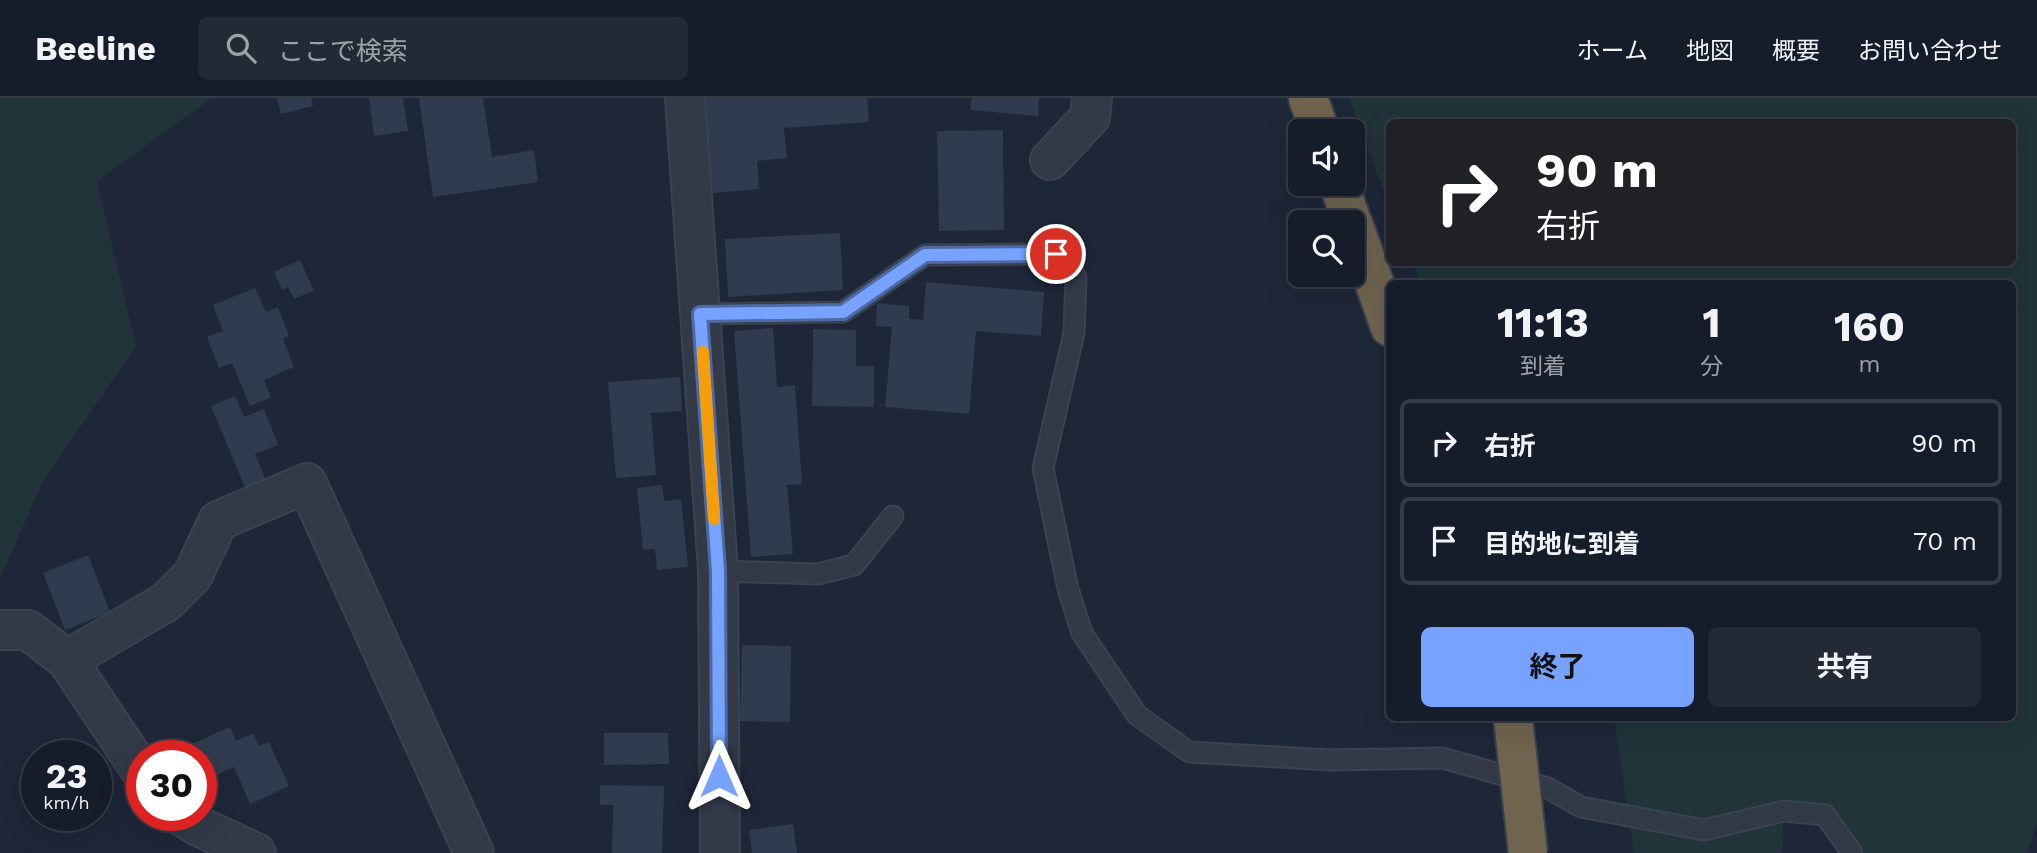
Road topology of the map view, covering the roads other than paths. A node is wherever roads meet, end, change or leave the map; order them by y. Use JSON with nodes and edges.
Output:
{"nodes":[{"id":1,"x":685,"y":98,"type":"edge"},
{"id":2,"x":1092,"y":98,"type":"edge"},
{"id":3,"x":1308,"y":98,"type":"edge"},
{"id":4,"x":1316,"y":119,"type":"edge"},
{"id":5,"x":1050,"y":160,"type":"dead end"},
{"id":6,"x":1365,"y":257,"type":"edge"},
{"id":7,"x":700,"y":314,"type":"junction"},
{"id":8,"x":1386,"y":316,"type":"edge"},
{"id":9,"x":893,"y":516,"type":"dead end"},
{"id":10,"x":718,"y":571,"type":"junction"},
{"id":11,"x":0,"y":630,"type":"edge"},
{"id":12,"x":67,"y":660,"type":"junction"},
{"id":13,"x":1513,"y":721,"type":"edge"},
{"id":14,"x":126,"y":748,"type":"edge"},
{"id":15,"x":209,"y":831,"type":"edge"},
{"id":16,"x":256,"y":853,"type":"edge"},
{"id":17,"x":474,"y":853,"type":"edge"},
{"id":18,"x":720,"y":853,"type":"edge"},
{"id":19,"x":1528,"y":853,"type":"edge"},
{"id":20,"x":1852,"y":853,"type":"edge"}],
"edges":[{"from":1,"to":7,"type":"street"},
{"from":2,"to":5,"type":"street"},
{"from":3,"to":4,"type":"highway"},
{"from":6,"to":8,"type":"highway"},
{"from":7,"to":10,"type":"street"},
{"from":7,"to":20,"type":"lane"},
{"from":9,"to":10,"type":"lane"},
{"from":10,"to":18,"type":"street"},
{"from":11,"to":12,"type":"street"},
{"from":12,"to":14,"type":"street"},
{"from":12,"to":17,"type":"street"},
{"from":13,"to":19,"type":"highway","bridge":true},
{"from":15,"to":16,"type":"street"}]}
